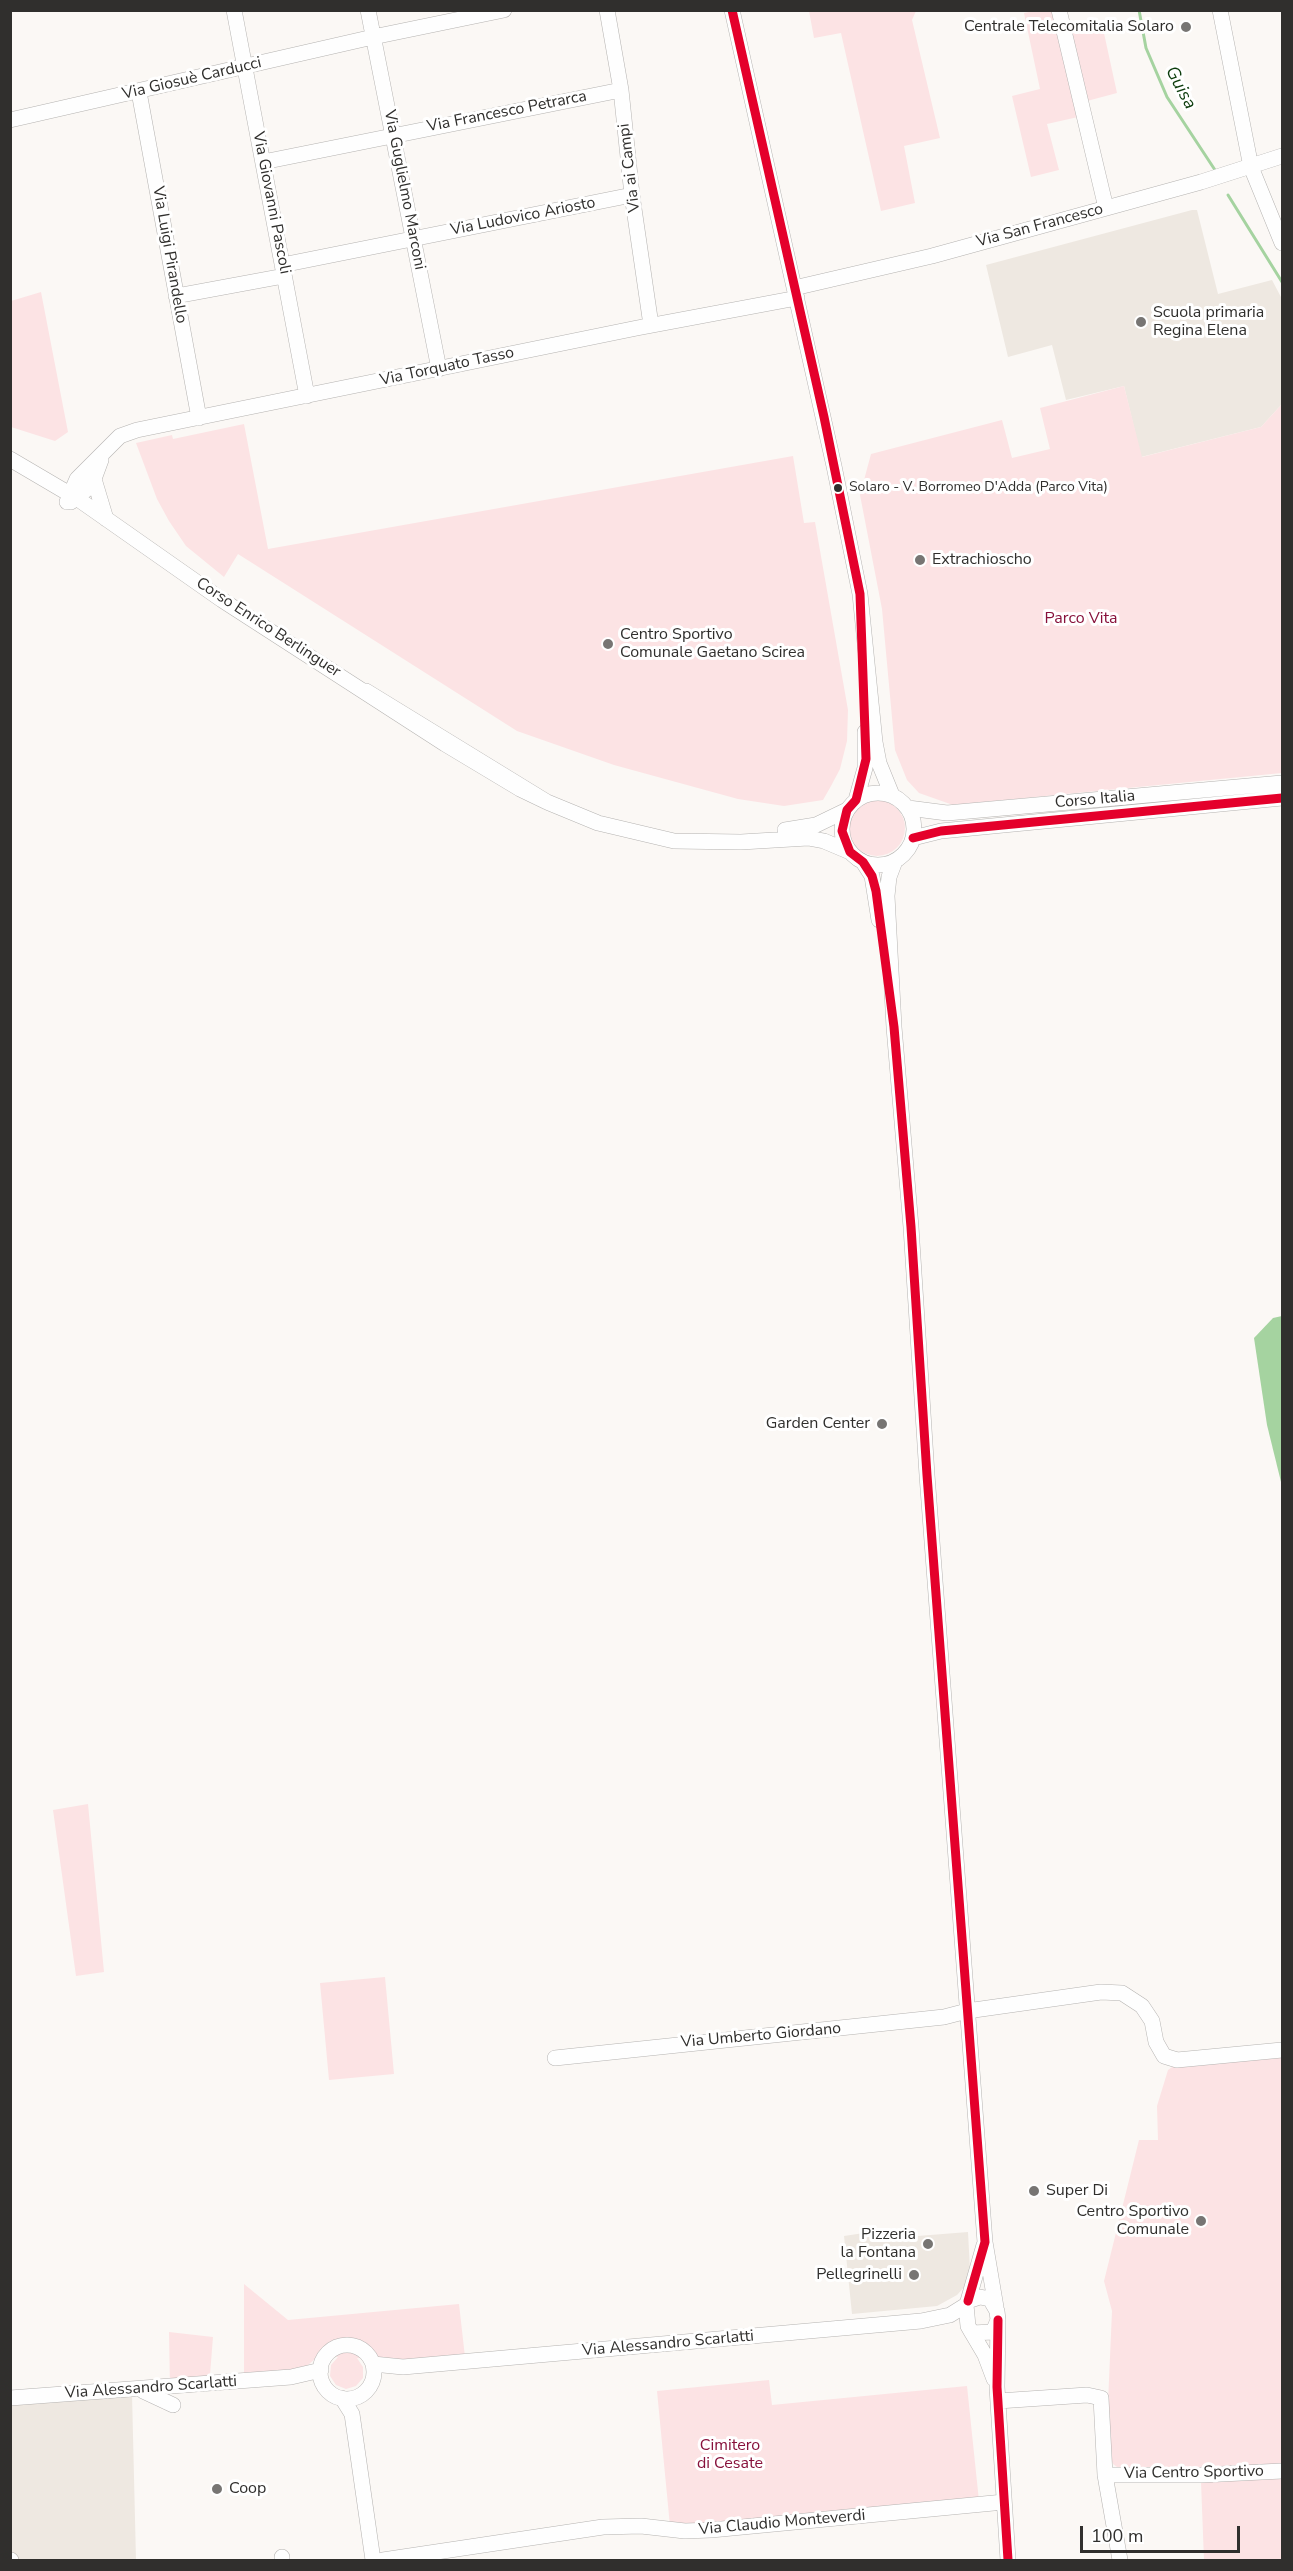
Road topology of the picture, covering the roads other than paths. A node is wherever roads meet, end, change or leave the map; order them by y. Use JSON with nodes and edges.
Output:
{"nodes":[{"id":1,"x":234,"y":10,"type":"edge"},
{"id":2,"x":368,"y":10,"type":"edge"},
{"id":3,"x":504,"y":10,"type":"edge"},
{"id":4,"x":607,"y":10,"type":"edge"},
{"id":5,"x":732,"y":10,"type":"edge"},
{"id":6,"x":1059,"y":10,"type":"edge"},
{"id":7,"x":1220,"y":10,"type":"edge"},
{"id":8,"x":373,"y":37,"type":"junction"},
{"id":9,"x":245,"y":68,"type":"junction"},
{"id":10,"x":621,"y":90,"type":"junction"},
{"id":11,"x":139,"y":92,"type":"junction"},
{"id":12,"x":10,"y":120,"type":"edge"},
{"id":13,"x":393,"y":135,"type":"junction"},
{"id":14,"x":1282,"y":156,"type":"edge"},
{"id":15,"x":263,"y":162,"type":"junction"},
{"id":16,"x":1251,"y":167,"type":"junction"},
{"id":17,"x":633,"y":195,"type":"junction"},
{"id":18,"x":1106,"y":208,"type":"junction"},
{"id":19,"x":413,"y":239,"type":"junction"},
{"id":20,"x":1282,"y":243,"type":"edge"},
{"id":21,"x":283,"y":270,"type":"junction"},
{"id":22,"x":796,"y":293,"type":"junction"},
{"id":23,"x":176,"y":296,"type":"junction"},
{"id":24,"x":651,"y":325,"type":"junction"},
{"id":25,"x":439,"y":369,"type":"junction"},
{"id":26,"x":307,"y":396,"type":"junction"},
{"id":27,"x":199,"y":418,"type":"junction"},
{"id":28,"x":104,"y":451,"type":"junction"},
{"id":29,"x":10,"y":459,"type":"edge"},
{"id":30,"x":10,"y":467,"type":"edge"},
{"id":31,"x":77,"y":479,"type":"junction"},
{"id":32,"x":94,"y":479,"type":"junction"},
{"id":33,"x":50,"y":483,"type":"junction"},
{"id":34,"x":71,"y":499,"type":"junction"},
{"id":35,"x":106,"y":519,"type":"junction"},
{"id":36,"x":170,"y":565,"type":"junction"},
{"id":37,"x":860,"y":594,"type":"junction"},
{"id":38,"x":1282,"y":783,"type":"edge"},
{"id":39,"x":892,"y":795,"type":"junction"},
{"id":40,"x":1282,"y":798,"type":"edge"},
{"id":41,"x":851,"y":805,"type":"junction"},
{"id":42,"x":908,"y":808,"type":"junction"},
{"id":43,"x":648,"y":836,"type":"junction"},
{"id":44,"x":913,"y":838,"type":"junction"},
{"id":45,"x":850,"y":852,"type":"junction"},
{"id":46,"x":894,"y":861,"type":"junction"},
{"id":47,"x":863,"y":862,"type":"junction"},
{"id":48,"x":894,"y":1027,"type":"junction"},
{"id":49,"x":967,"y":2011,"type":"junction"},
{"id":50,"x":1282,"y":2050,"type":"edge"},
{"id":51,"x":555,"y":2058,"type":"dead end"},
{"id":52,"x":985,"y":2242,"type":"junction"},
{"id":53,"x":967,"y":2303,"type":"junction"},
{"id":54,"x":997,"y":2314,"type":"junction"},
{"id":55,"x":932,"y":2320,"type":"junction"},
{"id":56,"x":971,"y":2332,"type":"junction"},
{"id":57,"x":373,"y":2371,"type":"junction"},
{"id":58,"x":322,"y":2377,"type":"junction"},
{"id":59,"x":140,"y":2389,"type":"junction"},
{"id":60,"x":998,"y":2394,"type":"junction"},
{"id":61,"x":358,"y":2397,"type":"junction"},
{"id":62,"x":10,"y":2398,"type":"edge"},
{"id":63,"x":342,"y":2398,"type":"junction"},
{"id":64,"x":172,"y":2404,"type":"dead end"},
{"id":65,"x":352,"y":2414,"type":"junction"},
{"id":66,"x":1282,"y":2471,"type":"edge"},
{"id":67,"x":1105,"y":2475,"type":"junction"},
{"id":68,"x":1004,"y":2502,"type":"junction"},
{"id":69,"x":373,"y":2560,"type":"edge"},
{"id":70,"x":382,"y":2560,"type":"edge"},
{"id":71,"x":1008,"y":2560,"type":"edge"},
{"id":72,"x":1120,"y":2560,"type":"edge"}],
"edges":[{"from":1,"to":9,"type":"street","name":"Via Giovanni Pascoli"},
{"from":2,"to":8,"type":"street","name":"Via Guglielmo Marconi"},
{"from":3,"to":8,"type":"street","name":"Via Giosuè Carducci"},
{"from":4,"to":10,"type":"street","name":"Via ai Campi"},
{"from":5,"to":22,"type":"street"},
{"from":6,"to":18,"type":"street"},
{"from":7,"to":16,"type":"street"},
{"from":8,"to":9,"type":"street","name":"Via Giosuè Carducci"},
{"from":8,"to":13,"type":"street","name":"Via Guglielmo Marconi"},
{"from":9,"to":11,"type":"street","name":"Via Giosuè Carducci"},
{"from":9,"to":15,"type":"street","name":"Via Giovanni Pascoli"},
{"from":10,"to":13,"type":"street","name":"Via Francesco Petrarca"},
{"from":10,"to":17,"type":"street","name":"Via ai Campi"},
{"from":11,"to":12,"type":"street","name":"Via Giosuè Carducci"},
{"from":11,"to":23,"type":"street","name":"Via Luigi Pirandello"},
{"from":13,"to":15,"type":"street","name":"Via Francesco Petrarca"},
{"from":13,"to":19,"type":"street","name":"Via Guglielmo Marconi"},
{"from":14,"to":16,"type":"street","name":"Via San Francesco"},
{"from":15,"to":21,"type":"street","name":"Via Giovanni Pascoli"},
{"from":16,"to":18,"type":"street","name":"Via San Francesco"},
{"from":16,"to":20,"type":"street"},
{"from":17,"to":19,"type":"street","name":"Via Ludovico Ariosto"},
{"from":17,"to":24,"type":"street","name":"Via ai Campi"},
{"from":18,"to":22,"type":"street","name":"Via San Francesco"},
{"from":19,"to":21,"type":"street","name":"Via Ludovico Ariosto"},
{"from":19,"to":25,"type":"street","name":"Via Guglielmo Marconi"},
{"from":21,"to":23,"type":"street","name":"Via Ludovico Ariosto"},
{"from":21,"to":26,"type":"street","name":"Via Giovanni Pascoli"},
{"from":22,"to":24,"type":"street","name":"Via Torquato Tasso"},
{"from":22,"to":37,"type":"street"},
{"from":23,"to":27,"type":"street","name":"Via Luigi Pirandello"},
{"from":24,"to":25,"type":"street","name":"Via Torquato Tasso"},
{"from":25,"to":26,"type":"street","name":"Via Torquato Tasso"},
{"from":26,"to":27,"type":"street","name":"Via Torquato Tasso"},
{"from":27,"to":28,"type":"street","name":"Via Torquato Tasso"},
{"from":28,"to":31,"type":"street","name":"Via Torquato Tasso"},
{"from":28,"to":32,"type":"street"},
{"from":29,"to":33,"type":"street","name":"Corso Enrico Berlinguer"},
{"from":30,"to":34,"type":"street","name":"Corso Enrico Berlinguer"},
{"from":31,"to":33,"type":"street"},
{"from":31,"to":34,"type":"street","name":"Via Torquato Tasso"},
{"from":32,"to":34,"type":"street"},
{"from":32,"to":35,"type":"street"},
{"from":33,"to":34,"type":"street","name":"Corso Enrico Berlinguer"},
{"from":34,"to":35,"type":"street","name":"Corso Enrico Berlinguer"},
{"from":34,"to":36,"type":"street","name":"Corso Enrico Berlinguer"},
{"from":35,"to":36,"type":"street","name":"Corso Enrico Berlinguer"},
{"from":36,"to":43,"type":"street","name":"Corso Enrico Berlinguer"},
{"from":37,"to":39,"type":"street"},
{"from":37,"to":41,"type":"street"},
{"from":38,"to":42,"type":"street","name":"Corso Italia"},
{"from":39,"to":41,"type":"street"},
{"from":39,"to":42,"type":"street"},
{"from":40,"to":44,"type":"street","name":"Corso Italia"},
{"from":41,"to":43,"type":"street","name":"Corso Enrico Berlinguer"},
{"from":41,"to":45,"type":"street"},
{"from":42,"to":44,"type":"street"},
{"from":43,"to":45,"type":"street","name":"Corso Enrico Berlinguer"},
{"from":44,"to":46,"type":"street"},
{"from":45,"to":47,"type":"street"},
{"from":46,"to":47,"type":"street"},
{"from":46,"to":48,"type":"street"},
{"from":47,"to":48,"type":"street"},
{"from":48,"to":49,"type":"street"},
{"from":49,"to":50,"type":"street","name":"Via Umberto Giordano"},
{"from":49,"to":51,"type":"street","name":"Via Umberto Giordano"},
{"from":49,"to":52,"type":"street"},
{"from":52,"to":53,"type":"street"},
{"from":52,"to":54,"type":"street"},
{"from":53,"to":54,"type":"street"},
{"from":53,"to":55,"type":"street","name":"Via Alessandro Scarlatti"},
{"from":53,"to":56,"type":"street"},
{"from":54,"to":56,"type":"street"},
{"from":54,"to":60,"type":"street"},
{"from":55,"to":56,"type":"street","name":"Via Alessandro Scarlatti"},
{"from":55,"to":57,"type":"street","name":"Via Alessandro Scarlatti"},
{"from":56,"to":60,"type":"street"},
{"from":57,"to":58,"type":"street"},
{"from":57,"to":61,"type":"street"},
{"from":58,"to":59,"type":"street","name":"Via Alessandro Scarlatti"},
{"from":58,"to":63,"type":"street"},
{"from":59,"to":62,"type":"street","name":"Via Alessandro Scarlatti"},
{"from":59,"to":64,"type":"street"},
{"from":60,"to":67,"type":"street"},
{"from":60,"to":68,"type":"street"},
{"from":61,"to":63,"type":"street"},
{"from":61,"to":65,"type":"street"},
{"from":63,"to":65,"type":"street"},
{"from":65,"to":69,"type":"street"},
{"from":66,"to":67,"type":"street","name":"Via Centro Sportivo"},
{"from":67,"to":72,"type":"street"},
{"from":68,"to":70,"type":"street","name":"Via Claudio Monteverdi"},
{"from":68,"to":71,"type":"street"}]}
